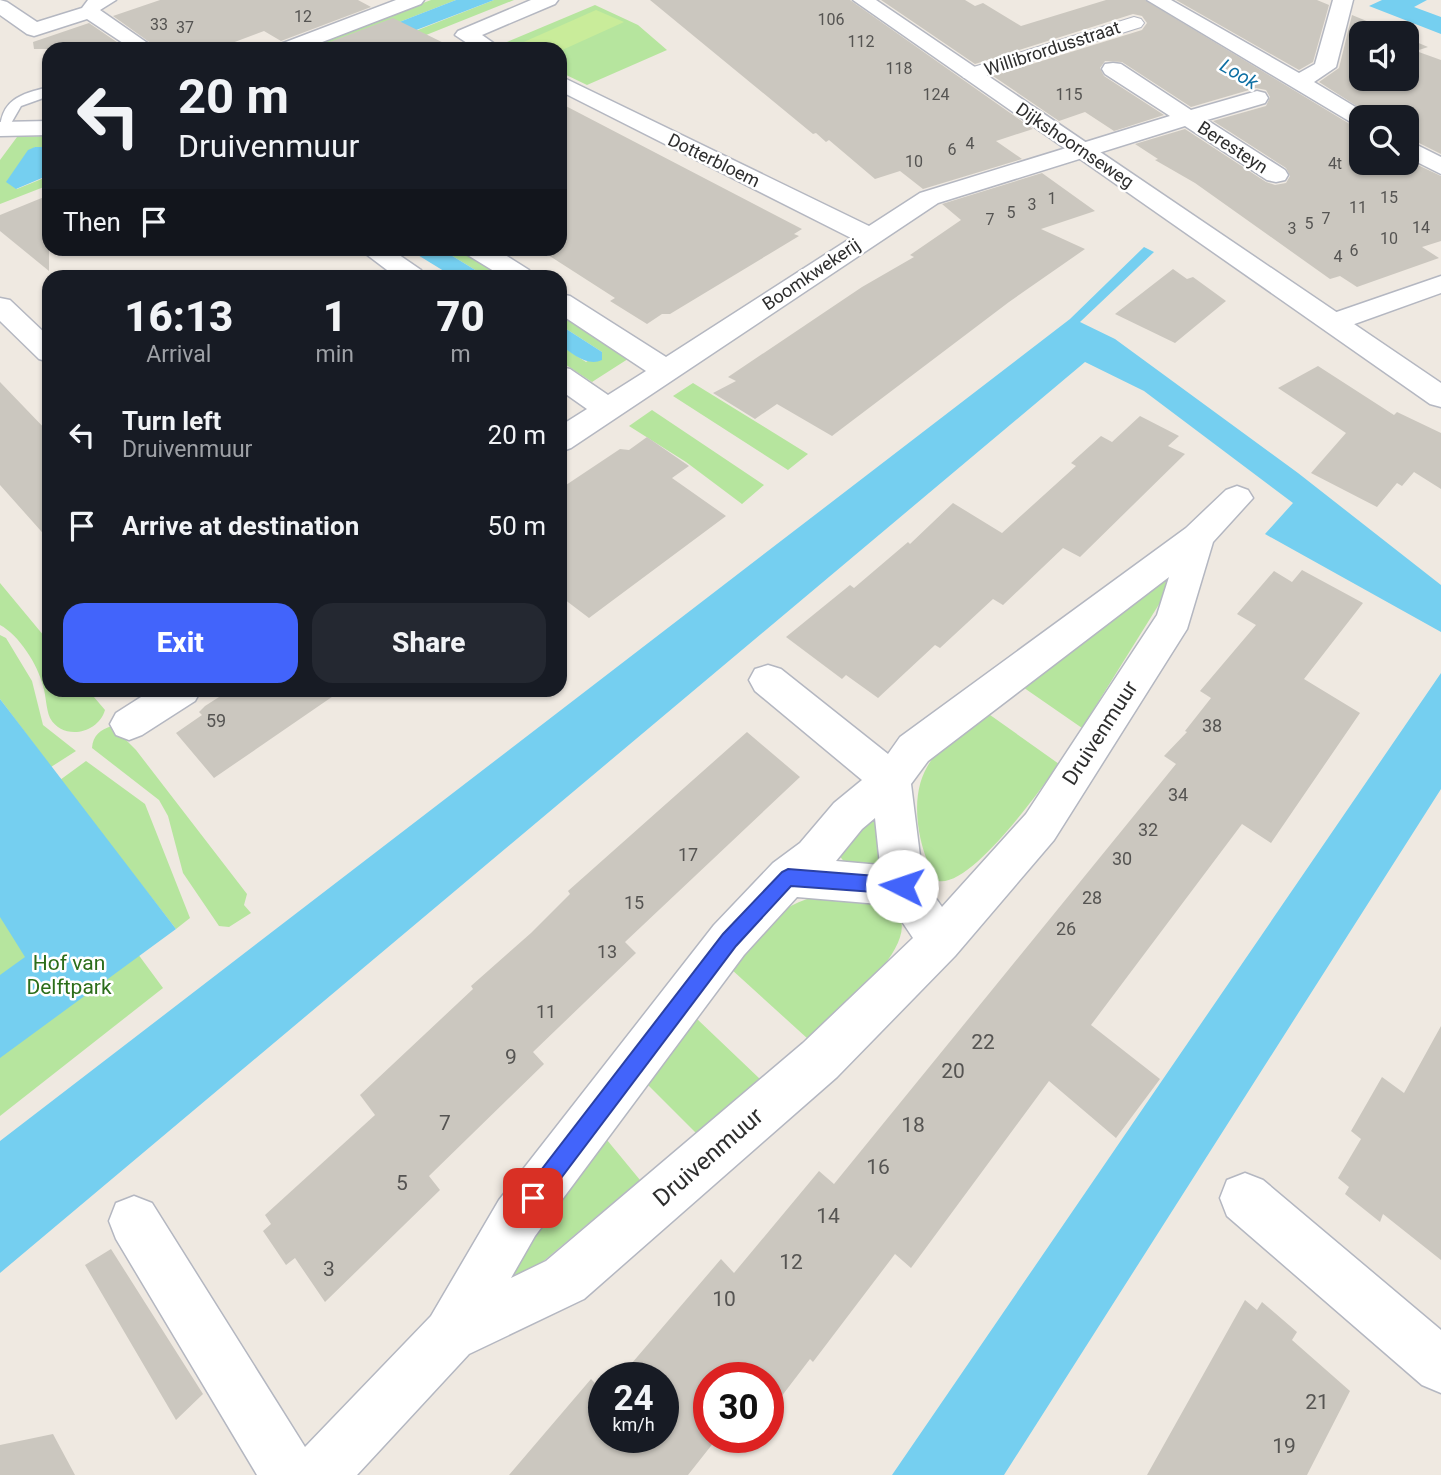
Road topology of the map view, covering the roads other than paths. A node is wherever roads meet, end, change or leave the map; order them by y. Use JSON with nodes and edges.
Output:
{"nodes":[{"id":1,"x":414,"y":0,"type":"edge"},
{"id":2,"x":548,"y":0,"type":"edge"},
{"id":3,"x":863,"y":0,"type":"edge"},
{"id":4,"x":1157,"y":0,"type":"edge"},
{"id":5,"x":1343,"y":0,"type":"edge"},
{"id":6,"x":97,"y":5,"type":"edge"},
{"id":7,"x":0,"y":6,"type":"edge"},
{"id":8,"x":1134,"y":23,"type":"dead end"},
{"id":9,"x":137,"y":42,"type":"edge"},
{"id":10,"x":303,"y":42,"type":"edge"},
{"id":11,"x":478,"y":42,"type":"edge"},
{"id":12,"x":1113,"y":69,"type":"dead end"},
{"id":13,"x":971,"y":74,"type":"junction"},
{"id":14,"x":1300,"y":82,"type":"junction"},
{"id":15,"x":567,"y":86,"type":"edge"},
{"id":16,"x":42,"y":94,"type":"edge"},
{"id":17,"x":1257,"y":98,"type":"dead end"},
{"id":18,"x":1349,"y":111,"type":"edge"},
{"id":19,"x":1190,"y":119,"type":"junction"},
{"id":20,"x":42,"y":128,"type":"edge"},
{"id":21,"x":0,"y":129,"type":"edge"},
{"id":22,"x":1083,"y":151,"type":"junction"},
{"id":23,"x":1419,"y":154,"type":"edge"},
{"id":24,"x":1441,"y":167,"type":"edge"},
{"id":25,"x":1276,"y":175,"type":"dead end"},
{"id":26,"x":868,"y":236,"type":"junction"},
{"id":27,"x":383,"y":256,"type":"edge"},
{"id":28,"x":488,"y":256,"type":"edge"},
{"id":29,"x":403,"y":270,"type":"edge"},
{"id":30,"x":510,"y":270,"type":"edge"},
{"id":31,"x":1441,"y":284,"type":"edge"},
{"id":32,"x":567,"y":307,"type":"edge"},
{"id":33,"x":3,"y":313,"type":"edge"},
{"id":34,"x":1343,"y":319,"type":"junction"},
{"id":35,"x":42,"y":347,"type":"edge"},
{"id":36,"x":667,"y":371,"type":"junction"},
{"id":37,"x":1441,"y":372,"type":"edge"},
{"id":38,"x":567,"y":381,"type":"edge"},
{"id":39,"x":1441,"y":397,"type":"edge"},
{"id":40,"x":608,"y":409,"type":"junction"},
{"id":41,"x":567,"y":436,"type":"edge"},
{"id":42,"x":1237,"y":498,"type":"dead end"},
{"id":43,"x":1198,"y":537,"type":"junction"},
{"id":44,"x":768,"y":680,"type":"dead end"},
{"id":45,"x":170,"y":697,"type":"edge"},
{"id":46,"x":129,"y":724,"type":"dead end"},
{"id":47,"x":891,"y":780,"type":"junction"},
{"id":48,"x":788,"y":877,"type":"junction"},
{"id":49,"x":902,"y":886,"type":"junction"},
{"id":50,"x":940,"y":941,"type":"junction"},
{"id":51,"x":1245,"y":1198,"type":"dead end"},
{"id":52,"x":134,"y":1221,"type":"dead end"},
{"id":53,"x":450,"y":1335,"type":"junction"},
{"id":54,"x":1441,"y":1366,"type":"edge"},
{"id":55,"x":289,"y":1475,"type":"edge"},
{"id":56,"x":318,"y":1475,"type":"edge"}],
"edges":[{"from":1,"to":10,"type":"street"},
{"from":2,"to":11,"type":"street"},
{"from":3,"to":13,"type":"street","name":"Dijkshoornseweg"},
{"from":4,"to":14,"type":"street"},
{"from":5,"to":14,"type":"street"},
{"from":6,"to":7,"type":"street"},
{"from":6,"to":9,"type":"street"},
{"from":8,"to":13,"type":"street","name":"Willibrordusstraat"},
{"from":12,"to":19,"type":"street","name":"Beresteyn"},
{"from":13,"to":22,"type":"street","name":"Dijkshoornseweg"},
{"from":14,"to":18,"type":"street"},
{"from":15,"to":26,"type":"street","name":"Dotterbloem"},
{"from":16,"to":21,"type":"lane"},
{"from":17,"to":19,"type":"street","name":"Beresteyn"},
{"from":19,"to":22,"type":"street","name":"Beresteyn"},
{"from":19,"to":25,"type":"street","name":"Beresteyn"},
{"from":20,"to":21,"type":"street"},
{"from":22,"to":26,"type":"street","name":"Boomkwekerij"},
{"from":22,"to":34,"type":"street","name":"Dijkshoornseweg"},
{"from":23,"to":24,"type":"street"},
{"from":26,"to":36,"type":"street","name":"Boomkwekerij"},
{"from":27,"to":29,"type":"street"},
{"from":28,"to":30,"type":"street"},
{"from":31,"to":34,"type":"street"},
{"from":32,"to":36,"type":"street"},
{"from":33,"to":35,"type":"street"},
{"from":34,"to":37,"type":"street","name":"Dijkshoornseweg"},
{"from":34,"to":39,"type":"street","name":"Dijkshoornseweg"},
{"from":36,"to":40,"type":"street","name":"Boomkwekerij"},
{"from":38,"to":40,"type":"street"},
{"from":40,"to":41,"type":"street","name":"Boomkwekerij"},
{"from":42,"to":43,"type":"street","name":"Druivenmuur"},
{"from":43,"to":47,"type":"street","name":"Druivenmuur"},
{"from":43,"to":50,"type":"street","name":"Druivenmuur"},
{"from":44,"to":47,"type":"street"},
{"from":45,"to":46,"type":"street"},
{"from":47,"to":48,"type":"street","name":"Druivenmuur"},
{"from":47,"to":49,"type":"street"},
{"from":48,"to":49,"type":"street"},
{"from":48,"to":53,"type":"street","name":"Druivenmuur"},
{"from":49,"to":50,"type":"street"},
{"from":50,"to":53,"type":"street","name":"Druivenmuur"},
{"from":51,"to":54,"type":"street"},
{"from":52,"to":55,"type":"street"},
{"from":53,"to":56,"type":"street","name":"Druivenmuur"}]}
